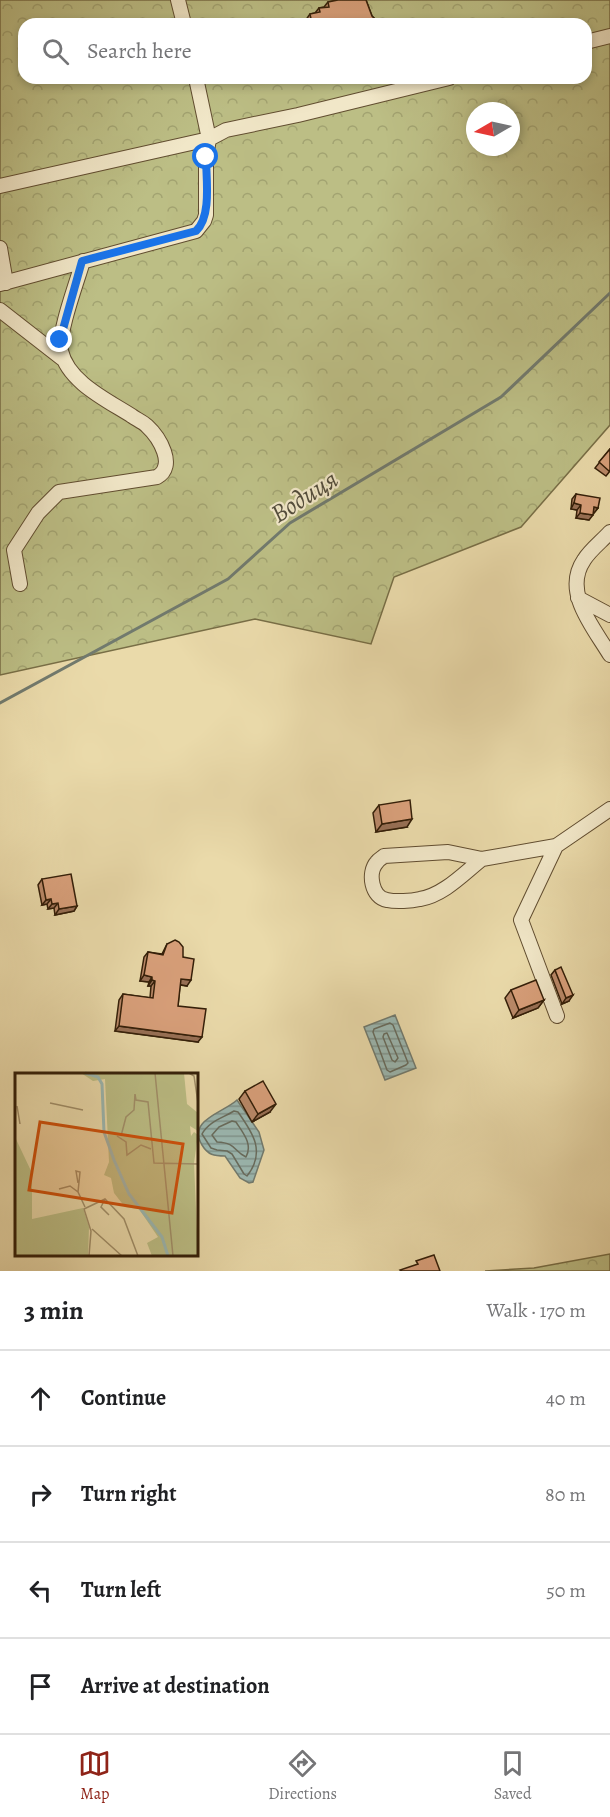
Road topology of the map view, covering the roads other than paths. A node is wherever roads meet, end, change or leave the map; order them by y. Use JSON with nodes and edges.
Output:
{"nodes":[{"id":1,"x":178,"y":0,"type":"edge"},
{"id":2,"x":182,"y":18,"type":"edge"},
{"id":3,"x":610,"y":36,"type":"edge"},
{"id":4,"x":592,"y":40,"type":"edge"},
{"id":5,"x":197,"y":84,"type":"edge"},
{"id":6,"x":392,"y":84,"type":"edge"},
{"id":7,"x":425,"y":84,"type":"edge"},
{"id":8,"x":394,"y":92,"type":"junction"},
{"id":9,"x":209,"y":139,"type":"junction"},
{"id":10,"x":0,"y":186,"type":"edge"},
{"id":11,"x":0,"y":248,"type":"edge"},
{"id":12,"x":82,"y":261,"type":"junction"},
{"id":13,"x":3,"y":284,"type":"edge"},
{"id":14,"x":0,"y":310,"type":"edge"},
{"id":15,"x":64,"y":360,"type":"junction"},
{"id":16,"x":610,"y":532,"type":"edge"},
{"id":17,"x":7,"y":551,"type":"edge"},
{"id":18,"x":20,"y":584,"type":"dead end"},
{"id":19,"x":578,"y":598,"type":"junction"},
{"id":20,"x":610,"y":615,"type":"edge"},
{"id":21,"x":610,"y":655,"type":"edge"},
{"id":22,"x":610,"y":809,"type":"edge"},
{"id":23,"x":556,"y":846,"type":"junction"},
{"id":24,"x":483,"y":859,"type":"junction"},
{"id":25,"x":557,"y":1016,"type":"dead end"}],
"edges":[{"from":1,"to":2,"type":"street"},
{"from":3,"to":4,"type":"street"},
{"from":5,"to":9,"type":"street"},
{"from":6,"to":8,"type":"street"},
{"from":7,"to":8,"type":"street"},
{"from":8,"to":9,"type":"street"},
{"from":9,"to":10,"type":"street"},
{"from":9,"to":12,"type":"street"},
{"from":11,"to":13,"type":"street"},
{"from":12,"to":13,"type":"street"},
{"from":12,"to":15,"type":"street"},
{"from":14,"to":15,"type":"street"},
{"from":15,"to":17,"type":"street"},
{"from":16,"to":19,"type":"street"},
{"from":17,"to":18,"type":"street"},
{"from":19,"to":20,"type":"street"},
{"from":19,"to":21,"type":"street"},
{"from":22,"to":23,"type":"street"},
{"from":23,"to":24,"type":"street"},
{"from":23,"to":25,"type":"street"},
{"from":24,"to":24,"type":"street"}]}
